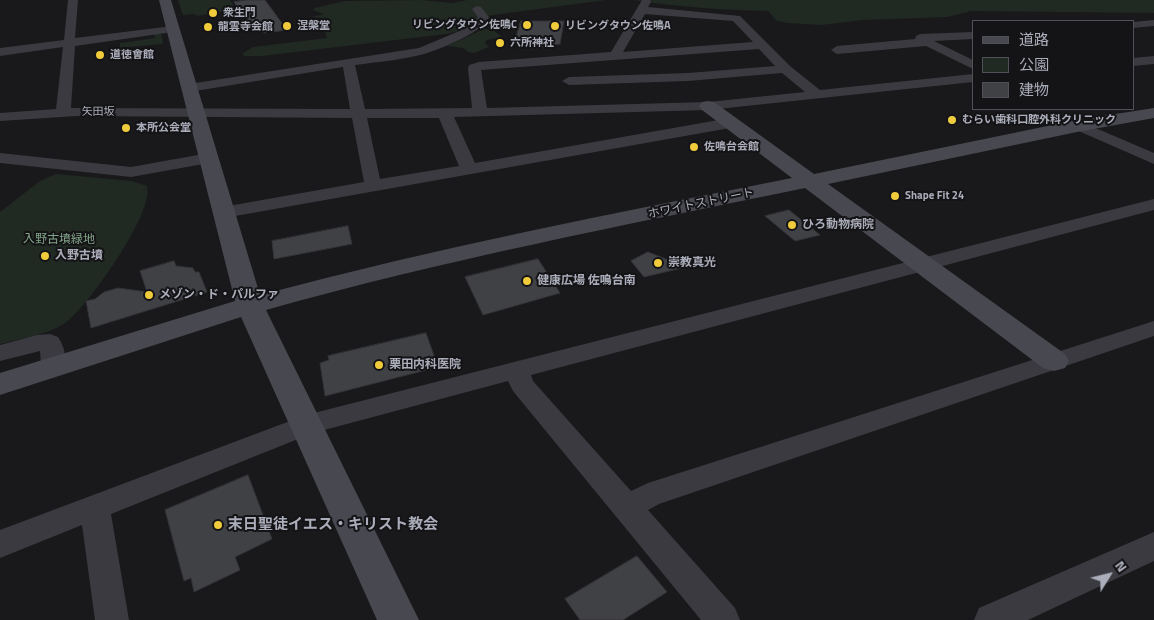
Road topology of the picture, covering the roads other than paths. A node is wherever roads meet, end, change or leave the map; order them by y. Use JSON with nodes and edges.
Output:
{"nodes":[{"id":1,"x":72,"y":0,"type":"edge"},
{"id":2,"x":164,"y":0,"type":"edge"},
{"id":3,"x":477,"y":9,"type":"dead end"},
{"id":4,"x":1154,"y":24,"type":"edge"},
{"id":5,"x":1134,"y":25,"type":"edge"},
{"id":6,"x":173,"y":29,"type":"junction"},
{"id":7,"x":972,"y":35,"type":"edge"},
{"id":8,"x":927,"y":42,"type":"junction"},
{"id":9,"x":69,"y":43,"type":"junction"},
{"id":10,"x":762,"y":45,"type":"junction"},
{"id":11,"x":555,"y":46,"type":"dead end"},
{"id":12,"x":837,"y":50,"type":"dead end"},
{"id":13,"x":0,"y":52,"type":"edge"},
{"id":14,"x":668,"y":52,"type":"junction"},
{"id":15,"x":619,"y":55,"type":"junction"},
{"id":16,"x":560,"y":59,"type":"junction"},
{"id":17,"x":347,"y":63,"type":"junction"},
{"id":18,"x":972,"y":64,"type":"edge"},
{"id":19,"x":785,"y":69,"type":"junction"},
{"id":20,"x":688,"y":77,"type":"junction"},
{"id":21,"x":972,"y":78,"type":"edge"},
{"id":22,"x":569,"y":81,"type":"junction"},
{"id":23,"x":189,"y":88,"type":"junction"},
{"id":24,"x":818,"y":95,"type":"junction"},
{"id":25,"x":708,"y":106,"type":"junction"},
{"id":26,"x":580,"y":110,"type":"junction"},
{"id":27,"x":480,"y":111,"type":"junction"},
{"id":28,"x":63,"y":112,"type":"junction"},
{"id":29,"x":447,"y":112,"type":"junction"},
{"id":30,"x":196,"y":113,"type":"junction"},
{"id":31,"x":358,"y":113,"type":"junction"},
{"id":32,"x":1154,"y":113,"type":"edge"},
{"id":33,"x":3,"y":120,"type":"edge"},
{"id":34,"x":730,"y":123,"type":"junction"},
{"id":35,"x":1079,"y":126,"type":"junction"},
{"id":36,"x":0,"y":158,"type":"edge"},
{"id":37,"x":209,"y":158,"type":"junction"},
{"id":38,"x":1154,"y":159,"type":"edge"},
{"id":39,"x":469,"y":169,"type":"junction"},
{"id":40,"x":810,"y":182,"type":"junction"},
{"id":41,"x":373,"y":186,"type":"junction"},
{"id":42,"x":1154,"y":204,"type":"edge"},
{"id":43,"x":224,"y":212,"type":"junction"},
{"id":44,"x":922,"y":264,"type":"junction"},
{"id":45,"x":250,"y":306,"type":"junction"},
{"id":46,"x":1154,"y":328,"type":"edge"},
{"id":47,"x":0,"y":353,"type":"edge"},
{"id":48,"x":1054,"y":361,"type":"junction"},
{"id":49,"x":53,"y":366,"type":"junction"},
{"id":50,"x":516,"y":370,"type":"junction"},
{"id":51,"x":0,"y":384,"type":"edge"},
{"id":52,"x":306,"y":425,"type":"junction"},
{"id":53,"x":95,"y":508,"type":"junction"},
{"id":54,"x":627,"y":508,"type":"junction"},
{"id":55,"x":0,"y":544,"type":"edge"},
{"id":56,"x":1154,"y":546,"type":"edge"},
{"id":57,"x":112,"y":620,"type":"edge"},
{"id":58,"x":398,"y":620,"type":"edge"},
{"id":59,"x":723,"y":620,"type":"edge"},
{"id":60,"x":990,"y":620,"type":"edge"}],
"edges":[{"from":1,"to":9,"type":"street"},
{"from":2,"to":6,"type":"street"},
{"from":3,"to":17,"type":"street"},
{"from":4,"to":5,"type":"street"},
{"from":6,"to":9,"type":"street"},
{"from":6,"to":23,"type":"street"},
{"from":7,"to":8,"type":"street"},
{"from":8,"to":12,"type":"street"},
{"from":8,"to":18,"type":"street"},
{"from":9,"to":13,"type":"street"},
{"from":9,"to":28,"type":"street"},
{"from":10,"to":14,"type":"street"},
{"from":10,"to":15,"type":"street"},
{"from":10,"to":19,"type":"street"},
{"from":11,"to":16,"type":"street"},
{"from":14,"to":15,"type":"street"},
{"from":14,"to":20,"type":"street"},
{"from":15,"to":16,"type":"street"},
{"from":16,"to":22,"type":"street"},
{"from":16,"to":27,"type":"street"},
{"from":17,"to":23,"type":"street"},
{"from":17,"to":31,"type":"street"},
{"from":19,"to":20,"type":"street"},
{"from":19,"to":24,"type":"street"},
{"from":20,"to":22,"type":"street"},
{"from":20,"to":25,"type":"street"},
{"from":21,"to":24,"type":"street","name":"矢田坂"},
{"from":22,"to":26,"type":"street"},
{"from":23,"to":30,"type":"street"},
{"from":24,"to":25,"type":"street","name":"矢田坂"},
{"from":25,"to":26,"type":"street","name":"矢田坂"},
{"from":25,"to":34,"type":"street"},
{"from":26,"to":27,"type":"street","name":"矢田坂"},
{"from":27,"to":29,"type":"street","name":"矢田坂"},
{"from":28,"to":30,"type":"street","name":"矢田坂"},
{"from":28,"to":33,"type":"street","name":"矢田坂"},
{"from":29,"to":31,"type":"street","name":"矢田坂"},
{"from":29,"to":39,"type":"street"},
{"from":30,"to":31,"type":"street","name":"矢田坂"},
{"from":30,"to":37,"type":"street"},
{"from":31,"to":41,"type":"street"},
{"from":32,"to":35,"type":"street","name":"ホワイトストリート"},
{"from":34,"to":39,"type":"street"},
{"from":34,"to":40,"type":"street"},
{"from":35,"to":38,"type":"street"},
{"from":35,"to":40,"type":"street","name":"ホワイトストリート"},
{"from":36,"to":37,"type":"street"},
{"from":37,"to":43,"type":"street"},
{"from":39,"to":41,"type":"street"},
{"from":40,"to":44,"type":"street"},
{"from":40,"to":45,"type":"street","name":"ホワイトストリート"},
{"from":41,"to":43,"type":"street"},
{"from":42,"to":44,"type":"street"},
{"from":43,"to":45,"type":"street"},
{"from":44,"to":48,"type":"street"},
{"from":44,"to":50,"type":"street"},
{"from":45,"to":49,"type":"street","name":"ホワイトストリート"},
{"from":45,"to":52,"type":"street"},
{"from":46,"to":48,"type":"street"},
{"from":47,"to":49,"type":"street"},
{"from":48,"to":54,"type":"street"},
{"from":49,"to":51,"type":"street","name":"ホワイトストリート"},
{"from":50,"to":52,"type":"street"},
{"from":50,"to":54,"type":"street"},
{"from":52,"to":53,"type":"street"},
{"from":52,"to":58,"type":"street"},
{"from":53,"to":55,"type":"street"},
{"from":53,"to":57,"type":"street"},
{"from":54,"to":59,"type":"street"},
{"from":56,"to":60,"type":"street"}]}
